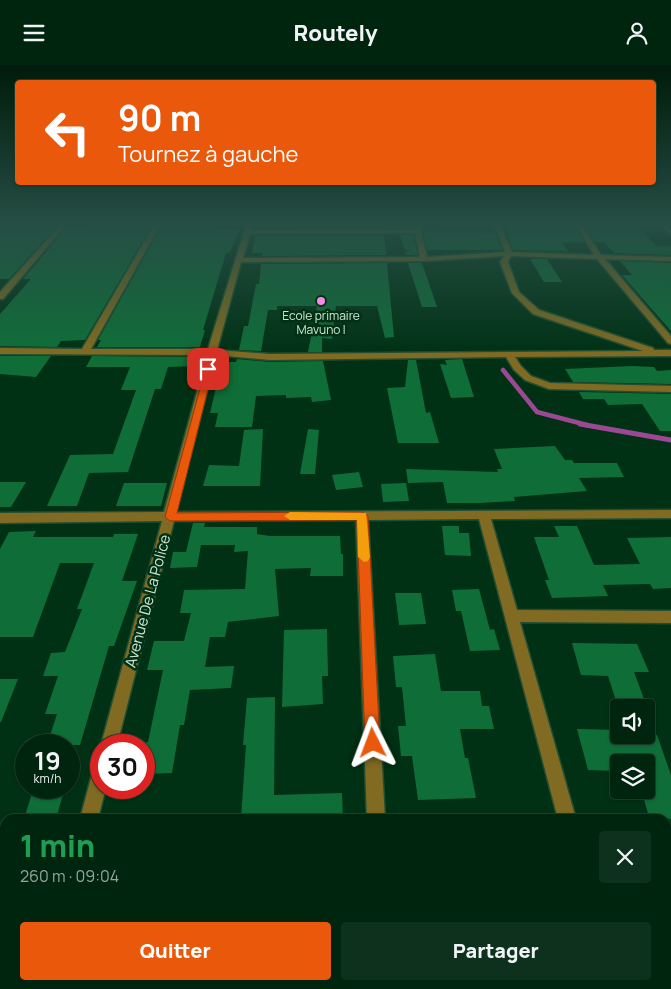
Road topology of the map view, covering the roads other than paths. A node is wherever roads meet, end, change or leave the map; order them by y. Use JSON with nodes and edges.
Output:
{"nodes":[{"id":1,"x":25,"y":268,"type":"edge"},
{"id":2,"x":132,"y":268,"type":"edge"},
{"id":3,"x":237,"y":268,"type":"edge"},
{"id":4,"x":506,"y":268,"type":"edge"},
{"id":5,"x":609,"y":268,"type":"edge"},
{"id":6,"x":0,"y":297,"type":"edge"},
{"id":7,"x":671,"y":341,"type":"edge"},
{"id":8,"x":0,"y":351,"type":"edge"},
{"id":9,"x":85,"y":351,"type":"junction"},
{"id":10,"x":213,"y":352,"type":"junction"},
{"id":11,"x":659,"y":353,"type":"junction"},
{"id":12,"x":671,"y":353,"type":"edge"},
{"id":13,"x":510,"y":356,"type":"junction"},
{"id":14,"x":671,"y":389,"type":"edge"},
{"id":15,"x":671,"y":514,"type":"edge"},
{"id":16,"x":362,"y":516,"type":"junction"},
{"id":17,"x":484,"y":516,"type":"junction"},
{"id":18,"x":170,"y":517,"type":"junction"},
{"id":19,"x":0,"y":518,"type":"edge"},
{"id":20,"x":512,"y":617,"type":"junction"},
{"id":21,"x":671,"y":617,"type":"edge"},
{"id":22,"x":112,"y":734,"type":"edge"},
{"id":23,"x":94,"y":799,"type":"edge"},
{"id":24,"x":90,"y":814,"type":"edge"},
{"id":25,"x":376,"y":814,"type":"edge"},
{"id":26,"x":566,"y":814,"type":"edge"}],
"edges":[{"from":1,"to":6,"type":"street"},
{"from":2,"to":9,"type":"street"},
{"from":3,"to":10,"type":"street","name":"Avenue De La Police"},
{"from":4,"to":11,"type":"street"},
{"from":5,"to":7,"type":"street"},
{"from":8,"to":9,"type":"street"},
{"from":9,"to":10,"type":"street"},
{"from":10,"to":13,"type":"street"},
{"from":10,"to":18,"type":"street","name":"Avenue De La Police"},
{"from":11,"to":12,"type":"street"},
{"from":11,"to":13,"type":"street"},
{"from":13,"to":14,"type":"street"},
{"from":15,"to":17,"type":"street"},
{"from":16,"to":17,"type":"street"},
{"from":16,"to":18,"type":"street"},
{"from":16,"to":25,"type":"street"},
{"from":17,"to":20,"type":"street"},
{"from":18,"to":19,"type":"street"},
{"from":18,"to":22,"type":"street","name":"Avenue De La Police"},
{"from":20,"to":21,"type":"street"},
{"from":20,"to":26,"type":"street"},
{"from":23,"to":24,"type":"street"}]}
